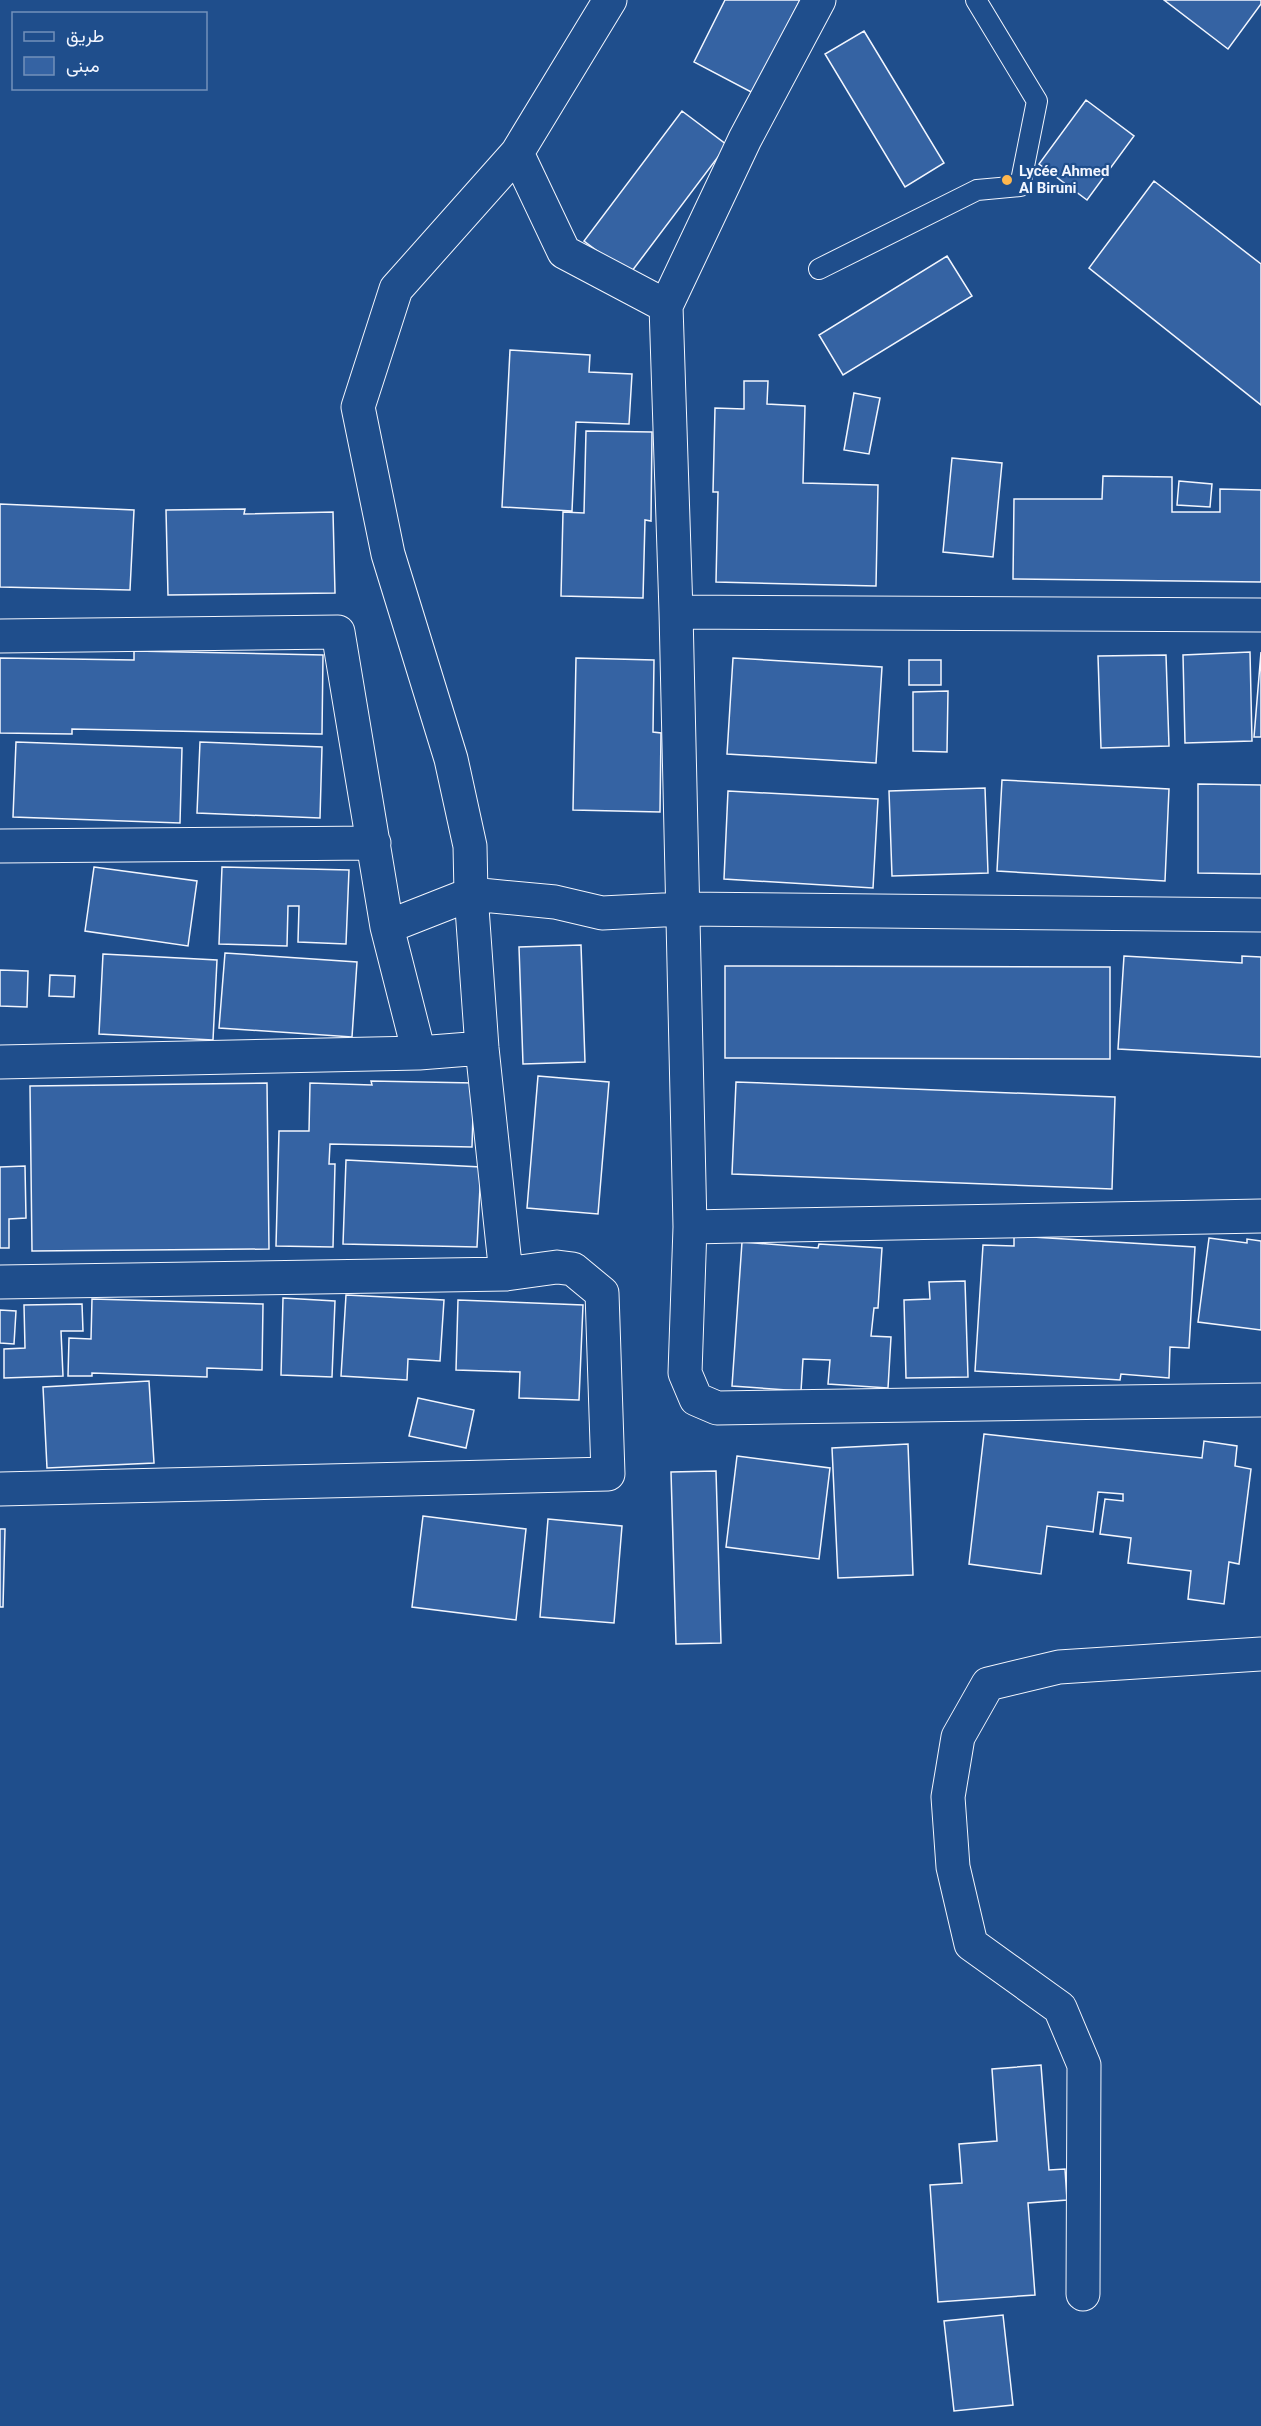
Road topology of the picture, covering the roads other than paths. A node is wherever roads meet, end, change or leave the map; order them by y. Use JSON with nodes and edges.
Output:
{"nodes":[{"id":1,"x":610,"y":0,"type":"edge"},
{"id":2,"x":819,"y":0,"type":"edge"},
{"id":3,"x":976,"y":0,"type":"edge"},
{"id":4,"x":517,"y":153,"type":"junction"},
{"id":5,"x":819,"y":269,"type":"dead end"},
{"id":6,"x":666,"y":306,"type":"junction"},
{"id":7,"x":676,"y":612,"type":"junction"},
{"id":8,"x":1261,"y":615,"type":"edge"},
{"id":9,"x":0,"y":636,"type":"edge"},
{"id":10,"x":374,"y":843,"type":"junction"},
{"id":11,"x":0,"y":846,"type":"edge"},
{"id":12,"x":471,"y":894,"type":"junction"},
{"id":13,"x":683,"y":909,"type":"junction"},
{"id":14,"x":1261,"y":915,"type":"edge"},
{"id":15,"x":387,"y":927,"type":"junction"},
{"id":16,"x":482,"y":1047,"type":"junction"},
{"id":17,"x":418,"y":1053,"type":"junction"},
{"id":18,"x":0,"y":1062,"type":"edge"},
{"id":19,"x":1261,"y":1216,"type":"edge"},
{"id":20,"x":690,"y":1227,"type":"junction"},
{"id":21,"x":506,"y":1274,"type":"junction"},
{"id":22,"x":0,"y":1282,"type":"edge"},
{"id":23,"x":1261,"y":1400,"type":"edge"},
{"id":24,"x":0,"y":1489,"type":"edge"},
{"id":25,"x":1261,"y":1654,"type":"edge"},
{"id":26,"x":1083,"y":2294,"type":"dead end"}],
"edges":[{"from":1,"to":4,"type":"street"},
{"from":2,"to":6,"type":"street"},
{"from":3,"to":5,"type":"lane"},
{"from":4,"to":6,"type":"street"},
{"from":4,"to":12,"type":"street"},
{"from":6,"to":7,"type":"street"},
{"from":7,"to":8,"type":"street"},
{"from":7,"to":13,"type":"street"},
{"from":9,"to":10,"type":"street"},
{"from":10,"to":11,"type":"street"},
{"from":10,"to":15,"type":"street"},
{"from":12,"to":13,"type":"street"},
{"from":12,"to":15,"type":"street"},
{"from":12,"to":16,"type":"street"},
{"from":13,"to":14,"type":"street"},
{"from":13,"to":20,"type":"street"},
{"from":15,"to":17,"type":"street"},
{"from":16,"to":17,"type":"street"},
{"from":16,"to":21,"type":"street"},
{"from":17,"to":18,"type":"street"},
{"from":19,"to":20,"type":"street"},
{"from":20,"to":23,"type":"street"},
{"from":21,"to":22,"type":"street"},
{"from":21,"to":24,"type":"street"},
{"from":25,"to":26,"type":"street"}]}
